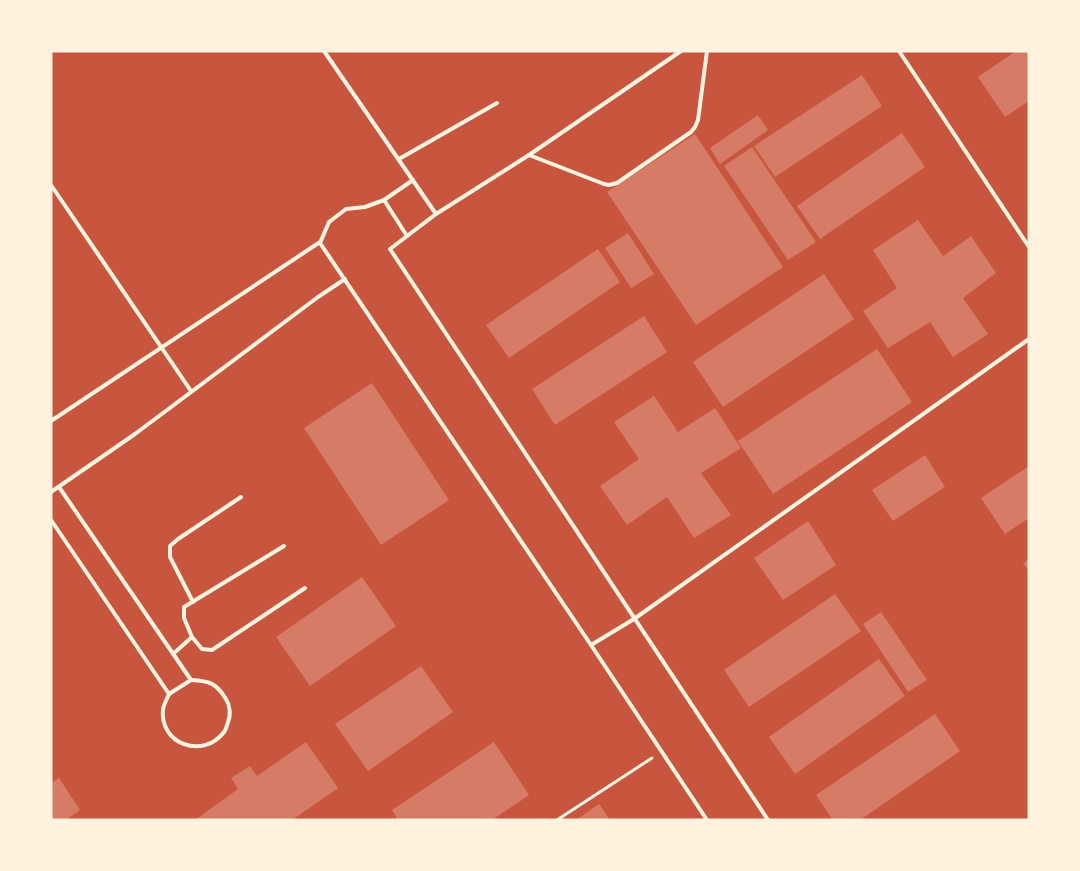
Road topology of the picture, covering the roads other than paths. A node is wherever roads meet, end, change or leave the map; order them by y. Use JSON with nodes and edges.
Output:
{"nodes":[{"id":1,"x":324,"y":51,"type":"edge"},
{"id":2,"x":681,"y":51,"type":"edge"},
{"id":3,"x":707,"y":51,"type":"edge"},
{"id":4,"x":899,"y":51,"type":"edge"},
{"id":5,"x":497,"y":104,"type":"dead end"},
{"id":6,"x":529,"y":155,"type":"junction"},
{"id":7,"x":399,"y":159,"type":"junction"},
{"id":8,"x":413,"y":180,"type":"junction"},
{"id":9,"x":51,"y":185,"type":"edge"},
{"id":10,"x":384,"y":200,"type":"junction"},
{"id":11,"x":436,"y":214,"type":"junction"},
{"id":12,"x":408,"y":236,"type":"junction"},
{"id":13,"x":320,"y":242,"type":"junction"},
{"id":14,"x":1029,"y":247,"type":"edge"},
{"id":15,"x":345,"y":279,"type":"junction"},
{"id":16,"x":1029,"y":339,"type":"edge"},
{"id":17,"x":162,"y":348,"type":"junction"},
{"id":18,"x":191,"y":391,"type":"junction"},
{"id":19,"x":51,"y":421,"type":"edge"},
{"id":20,"x":59,"y":487,"type":"junction"},
{"id":21,"x":51,"y":492,"type":"edge"},
{"id":22,"x":240,"y":497,"type":"dead end"},
{"id":23,"x":51,"y":520,"type":"edge"},
{"id":24,"x":284,"y":546,"type":"dead end"},
{"id":25,"x":305,"y":588,"type":"dead end"},
{"id":26,"x":193,"y":602,"type":"junction"},
{"id":27,"x":634,"y":619,"type":"junction"},
{"id":28,"x":192,"y":637,"type":"junction"},
{"id":29,"x":591,"y":645,"type":"junction"},
{"id":30,"x":173,"y":654,"type":"junction"},
{"id":31,"x":191,"y":680,"type":"junction"},
{"id":32,"x":169,"y":694,"type":"junction"},
{"id":33,"x":707,"y":820,"type":"edge"},
{"id":34,"x":768,"y":820,"type":"edge"}],
"edges":[{"from":1,"to":7,"type":"lane"},
{"from":2,"to":6,"type":"lane"},
{"from":3,"to":6,"type":"lane"},
{"from":4,"to":14,"type":"lane"},
{"from":5,"to":7,"type":"lane"},
{"from":6,"to":11,"type":"lane"},
{"from":7,"to":8,"type":"lane"},
{"from":8,"to":10,"type":"lane"},
{"from":8,"to":11,"type":"lane"},
{"from":9,"to":17,"type":"lane"},
{"from":10,"to":12,"type":"lane"},
{"from":10,"to":13,"type":"lane"},
{"from":11,"to":12,"type":"lane"},
{"from":12,"to":27,"type":"lane"},
{"from":13,"to":15,"type":"lane"},
{"from":13,"to":17,"type":"lane"},
{"from":15,"to":18,"type":"lane"},
{"from":15,"to":29,"type":"lane"},
{"from":16,"to":27,"type":"lane"},
{"from":17,"to":18,"type":"lane"},
{"from":17,"to":19,"type":"lane"},
{"from":18,"to":20,"type":"lane"},
{"from":20,"to":21,"type":"lane"},
{"from":20,"to":30,"type":"lane"},
{"from":22,"to":26,"type":"lane"},
{"from":23,"to":32,"type":"lane"},
{"from":24,"to":26,"type":"lane"},
{"from":25,"to":28,"type":"lane"},
{"from":26,"to":28,"type":"lane"},
{"from":27,"to":29,"type":"lane"},
{"from":27,"to":34,"type":"lane"},
{"from":28,"to":30,"type":"lane"},
{"from":29,"to":33,"type":"lane"},
{"from":30,"to":31,"type":"lane"},
{"from":31,"to":32,"type":"lane"},
{"from":31,"to":32,"type":"lane"}]}
